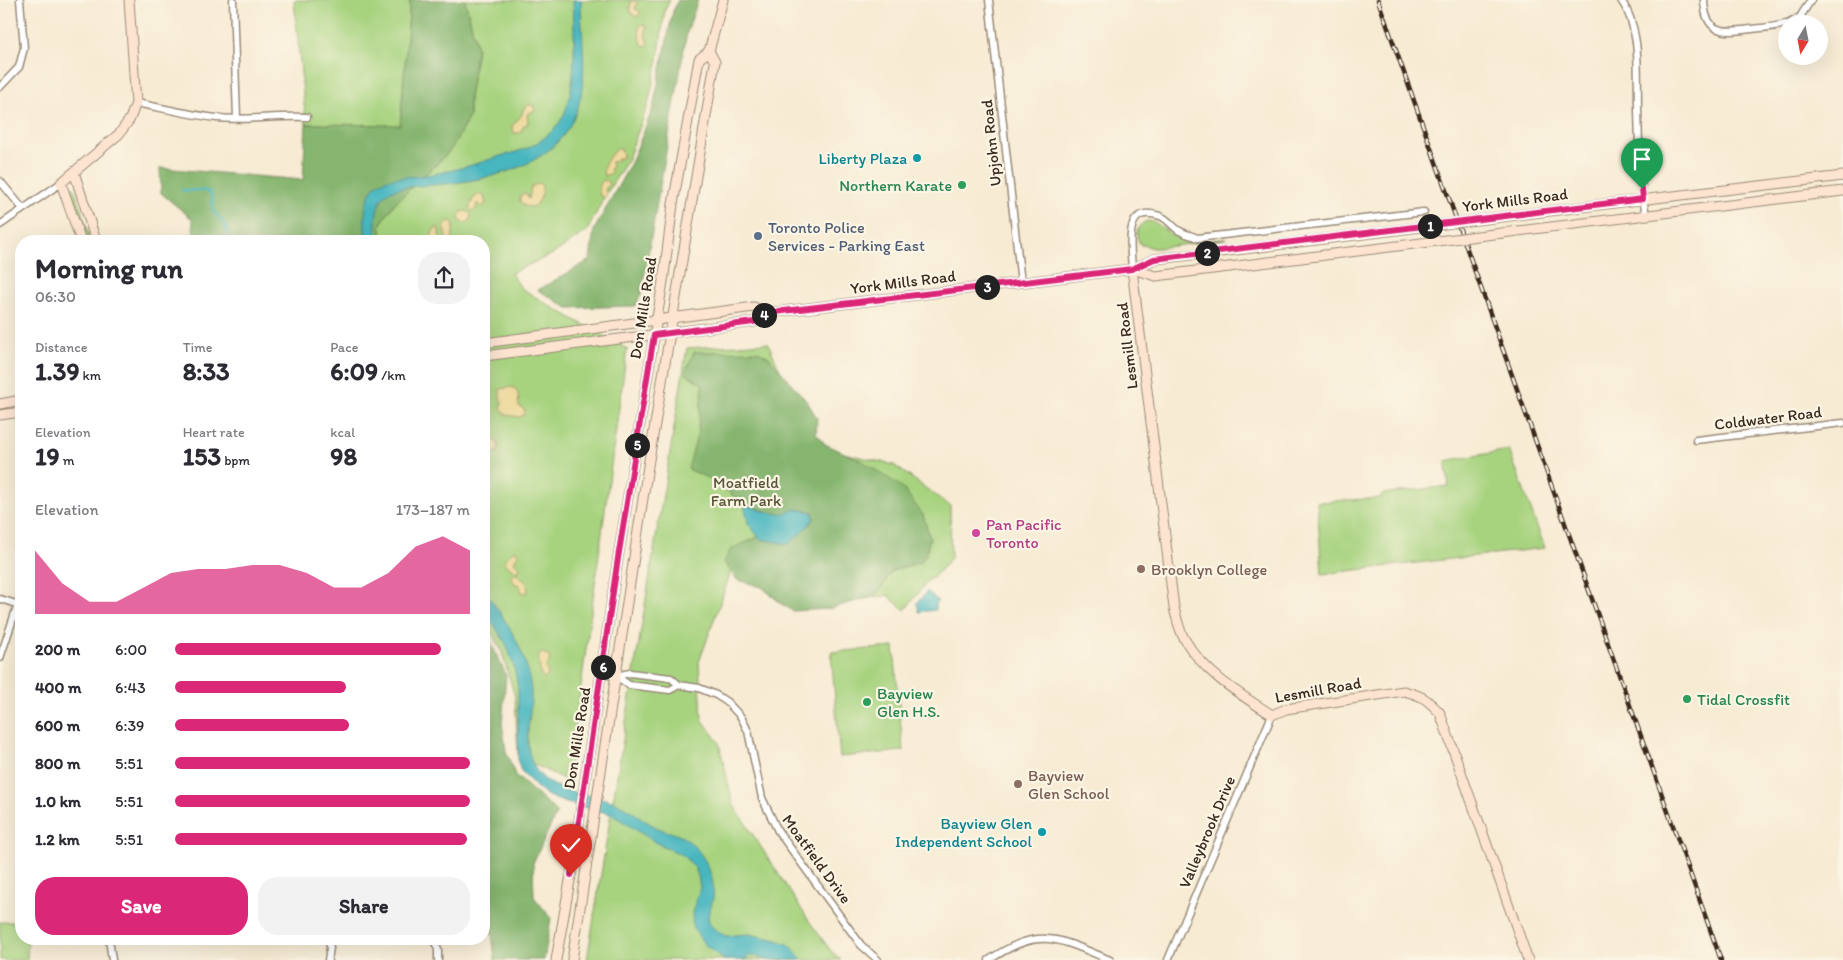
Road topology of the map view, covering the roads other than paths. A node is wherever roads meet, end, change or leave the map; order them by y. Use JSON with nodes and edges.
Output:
{"nodes":[{"id":1,"x":20,"y":0,"type":"edge"},
{"id":2,"x":129,"y":0,"type":"edge"},
{"id":3,"x":233,"y":0,"type":"edge"},
{"id":4,"x":723,"y":0,"type":"edge"},
{"id":5,"x":989,"y":0,"type":"edge"},
{"id":6,"x":1621,"y":0,"type":"edge"},
{"id":7,"x":1704,"y":0,"type":"edge"},
{"id":8,"x":1811,"y":0,"type":"edge"},
{"id":9,"x":1801,"y":15,"type":"edge"},
{"id":10,"x":1778,"y":25,"type":"edge"},
{"id":11,"x":709,"y":51,"type":"junction"},
{"id":12,"x":0,"y":87,"type":"edge"},
{"id":13,"x":692,"y":102,"type":"junction"},
{"id":14,"x":136,"y":103,"type":"junction"},
{"id":15,"x":707,"y":105,"type":"junction"},
{"id":16,"x":307,"y":117,"type":"dead end"},
{"id":17,"x":237,"y":118,"type":"junction"},
{"id":18,"x":74,"y":172,"type":"junction"},
{"id":19,"x":1843,"y":176,"type":"edge"},
{"id":20,"x":0,"y":181,"type":"edge"},
{"id":21,"x":61,"y":183,"type":"junction"},
{"id":22,"x":678,"y":184,"type":"junction"},
{"id":23,"x":694,"y":189,"type":"junction"},
{"id":24,"x":1843,"y":191,"type":"edge"},
{"id":25,"x":1643,"y":199,"type":"junction"},
{"id":26,"x":23,"y":209,"type":"junction"},
{"id":27,"x":1424,"y":212,"type":"dead end"},
{"id":28,"x":1646,"y":215,"type":"junction"},
{"id":29,"x":0,"y":225,"type":"edge"},
{"id":30,"x":78,"y":235,"type":"edge"},
{"id":31,"x":94,"y":235,"type":"edge"},
{"id":32,"x":1132,"y":269,"type":"junction"},
{"id":33,"x":1021,"y":283,"type":"junction"},
{"id":34,"x":767,"y":313,"type":"junction"},
{"id":35,"x":672,"y":318,"type":"junction"},
{"id":36,"x":657,"y":320,"type":"junction"},
{"id":37,"x":670,"y":333,"type":"junction"},
{"id":38,"x":654,"y":335,"type":"junction"},
{"id":39,"x":490,"y":342,"type":"edge"},
{"id":40,"x":490,"y":355,"type":"edge"},
{"id":41,"x":15,"y":401,"type":"edge"},
{"id":42,"x":0,"y":404,"type":"edge"},
{"id":43,"x":15,"y":413,"type":"edge"},
{"id":44,"x":0,"y":415,"type":"edge"},
{"id":45,"x":1843,"y":423,"type":"edge"},
{"id":46,"x":1696,"y":440,"type":"dead end"},
{"id":47,"x":0,"y":599,"type":"edge"},
{"id":48,"x":15,"y":603,"type":"edge"},
{"id":49,"x":15,"y":618,"type":"edge"},
{"id":50,"x":0,"y":658,"type":"edge"},
{"id":51,"x":602,"y":674,"type":"junction"},
{"id":52,"x":616,"y":676,"type":"junction"},
{"id":53,"x":679,"y":685,"type":"junction"},
{"id":54,"x":1272,"y":715,"type":"junction"},
{"id":55,"x":110,"y":945,"type":"edge"},
{"id":56,"x":330,"y":945,"type":"edge"},
{"id":57,"x":436,"y":945,"type":"edge"},
{"id":58,"x":112,"y":960,"type":"edge"},
{"id":59,"x":328,"y":960,"type":"edge"},
{"id":60,"x":438,"y":960,"type":"edge"},
{"id":61,"x":556,"y":960,"type":"edge"},
{"id":62,"x":572,"y":960,"type":"edge"},
{"id":63,"x":878,"y":960,"type":"edge"},
{"id":64,"x":989,"y":960,"type":"edge"},
{"id":65,"x":1110,"y":960,"type":"edge"},
{"id":66,"x":1168,"y":960,"type":"edge"},
{"id":67,"x":1528,"y":960,"type":"edge"}],
"edges":[{"from":1,"to":12,"type":"street"},
{"from":2,"to":14,"type":"main road"},
{"from":3,"to":17,"type":"street"},
{"from":4,"to":11,"type":"main road","name":"Don Mills Road"},
{"from":5,"to":33,"type":"street","name":"Upjohn Road"},
{"from":6,"to":25,"type":"street"},
{"from":7,"to":10,"type":"street"},
{"from":8,"to":9,"type":"street"},
{"from":11,"to":13,"type":"main road","name":"Don Mills Road"},
{"from":11,"to":15,"type":"main road","name":"Don Mills Road"},
{"from":13,"to":15,"type":"main road"},
{"from":13,"to":22,"type":"main road","name":"Don Mills Road"},
{"from":14,"to":17,"type":"street"},
{"from":14,"to":18,"type":"main road"},
{"from":15,"to":23,"type":"main road","name":"Don Mills Road"},
{"from":16,"to":17,"type":"street"},
{"from":18,"to":21,"type":"main road"},
{"from":18,"to":31,"type":"main road"},
{"from":19,"to":25,"type":"main road","name":"York Mills Road"},
{"from":20,"to":26,"type":"street"},
{"from":21,"to":26,"type":"street"},
{"from":21,"to":30,"type":"main road"},
{"from":22,"to":23,"type":"main road"},
{"from":22,"to":36,"type":"main road","name":"Don Mills Road"},
{"from":23,"to":35,"type":"main road","name":"Don Mills Road"},
{"from":24,"to":28,"type":"main road","name":"York Mills Road"},
{"from":25,"to":28,"type":"street"},
{"from":25,"to":32,"type":"main road","name":"York Mills Road","bridge":true},
{"from":26,"to":29,"type":"street"},
{"from":27,"to":32,"type":"street"},
{"from":28,"to":32,"type":"main road","name":"York Mills Road","bridge":true},
{"from":32,"to":33,"type":"main road","name":"York Mills Road"},
{"from":32,"to":54,"type":"main road","name":"Lesmill Road"},
{"from":33,"to":34,"type":"main road","name":"York Mills Road"},
{"from":34,"to":35,"type":"main road","name":"York Mills Road"},
{"from":34,"to":37,"type":"main road","name":"York Mills Road"},
{"from":35,"to":36,"type":"main road","name":"York Mills Road"},
{"from":35,"to":37,"type":"main road","name":"Don Mills Road"},
{"from":36,"to":38,"type":"main road","name":"Don Mills Road"},
{"from":36,"to":39,"type":"main road","name":"York Mills Road"},
{"from":37,"to":38,"type":"main road","name":"York Mills Road"},
{"from":37,"to":52,"type":"main road","name":"Don Mills Road"},
{"from":38,"to":40,"type":"main road","name":"York Mills Road"},
{"from":38,"to":51,"type":"main road","name":"Don Mills Road"},
{"from":41,"to":42,"type":"main road"},
{"from":43,"to":44,"type":"main road"},
{"from":45,"to":46,"type":"street","name":"Coldwater Road"},
{"from":47,"to":48,"type":"street"},
{"from":49,"to":50,"type":"street"},
{"from":51,"to":52,"type":"street","name":"Moatfield Drive"},
{"from":51,"to":61,"type":"main road","name":"Don Mills Road"},
{"from":52,"to":53,"type":"street","name":"Moatfield Drive"},
{"from":52,"to":53,"type":"street","name":"Moatfield Drive"},
{"from":52,"to":62,"type":"main road","name":"Don Mills Road"},
{"from":53,"to":63,"type":"street","name":"Moatfield Drive"},
{"from":54,"to":66,"type":"street","name":"Valleybrook Drive"},
{"from":54,"to":67,"type":"main road","name":"Lesmill Road"},
{"from":55,"to":58,"type":"street"},
{"from":56,"to":59,"type":"street"},
{"from":57,"to":60,"type":"street"},
{"from":64,"to":65,"type":"street"}]}
